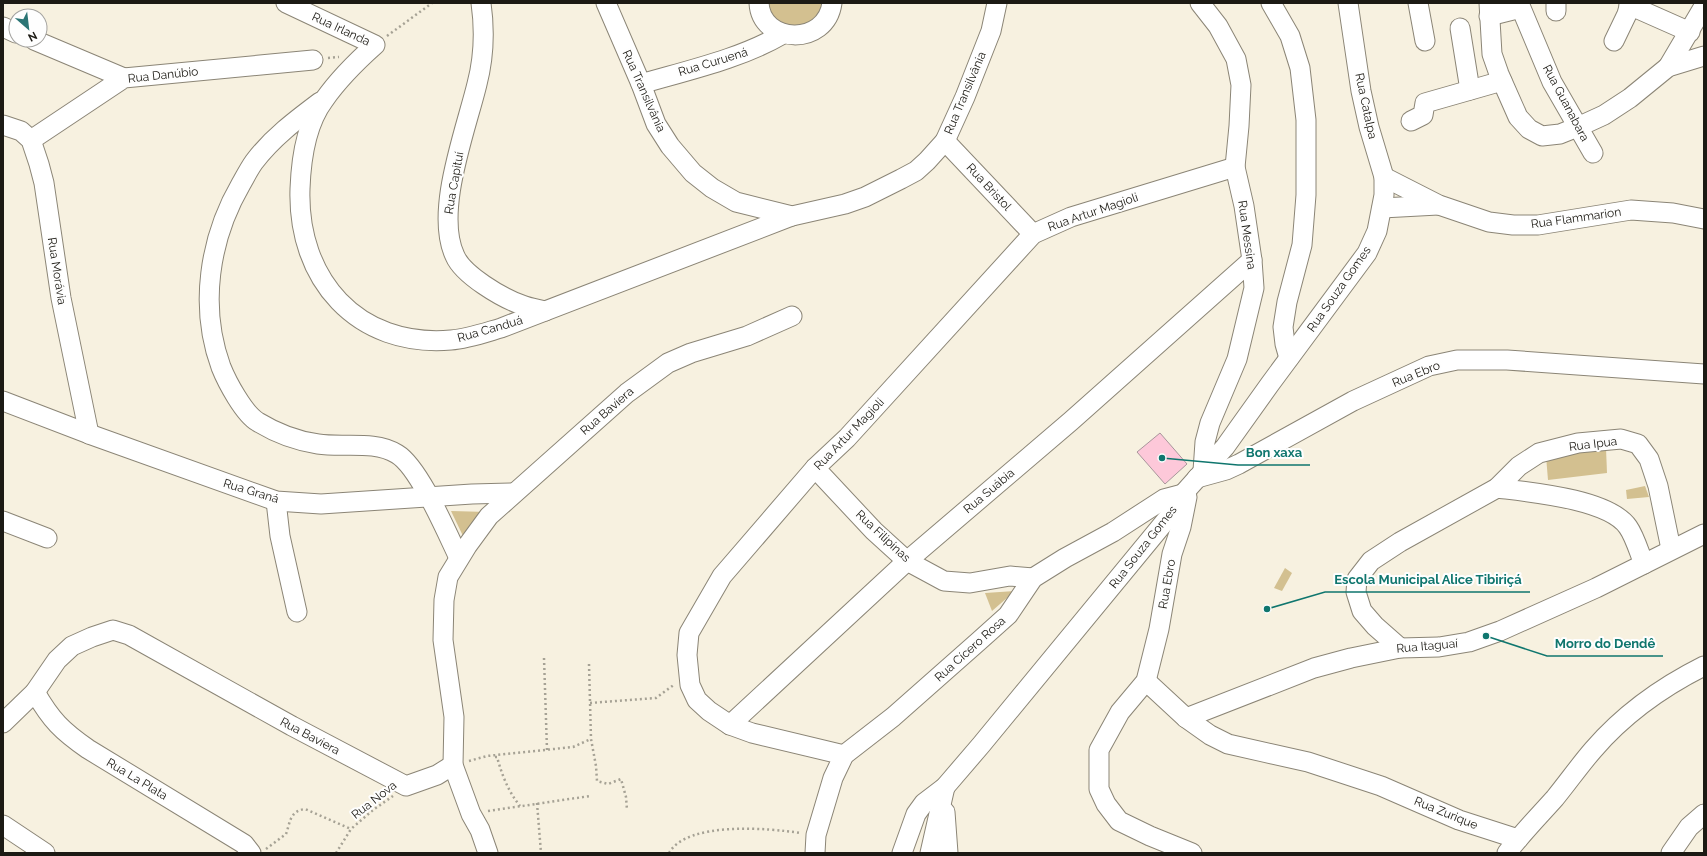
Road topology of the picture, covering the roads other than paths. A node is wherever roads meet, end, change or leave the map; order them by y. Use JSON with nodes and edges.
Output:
{"nodes":[{"id":1,"x":286,"y":3,"type":"edge"},
{"id":2,"x":481,"y":3,"type":"edge"},
{"id":3,"x":606,"y":3,"type":"edge"},
{"id":4,"x":759,"y":3,"type":"edge"},
{"id":5,"x":832,"y":3,"type":"edge"},
{"id":6,"x":1200,"y":3,"type":"edge"},
{"id":7,"x":1271,"y":3,"type":"edge"},
{"id":8,"x":1348,"y":3,"type":"edge"},
{"id":9,"x":1418,"y":3,"type":"edge"},
{"id":10,"x":999,"y":4,"type":"edge"},
{"id":11,"x":1630,"y":4,"type":"edge"},
{"id":12,"x":1704,"y":6,"type":"edge"},
{"id":13,"x":1489,"y":9,"type":"edge"},
{"id":14,"x":1460,"y":28,"type":"dead end"},
{"id":15,"x":1690,"y":32,"type":"junction"},
{"id":16,"x":783,"y":34,"type":"junction"},
{"id":17,"x":1426,"y":40,"type":"dead end"},
{"id":18,"x":1614,"y":41,"type":"dead end"},
{"id":19,"x":48,"y":46,"type":"edge"},
{"id":20,"x":370,"y":49,"type":"joint"},
{"id":21,"x":1704,"y":56,"type":"edge"},
{"id":22,"x":313,"y":60,"type":"dead end"},
{"id":23,"x":1668,"y":67,"type":"junction"},
{"id":24,"x":124,"y":78,"type":"junction"},
{"id":25,"x":1502,"y":81,"type":"junction"},
{"id":26,"x":641,"y":84,"type":"junction"},
{"id":27,"x":1470,"y":90,"type":"junction"},
{"id":28,"x":323,"y":100,"type":"junction"},
{"id":29,"x":1411,"y":122,"type":"dead end"},
{"id":30,"x":3,"y":124,"type":"edge"},
{"id":31,"x":1578,"y":127,"type":"junction"},
{"id":32,"x":31,"y":140,"type":"junction"},
{"id":33,"x":945,"y":141,"type":"junction"},
{"id":34,"x":1593,"y":153,"type":"dead end"},
{"id":35,"x":1234,"y":167,"type":"junction"},
{"id":36,"x":1384,"y":177,"type":"junction"},
{"id":37,"x":1439,"y":205,"type":"junction"},
{"id":38,"x":1382,"y":208,"type":"junction"},
{"id":39,"x":792,"y":216,"type":"junction"},
{"id":40,"x":1704,"y":219,"type":"edge"},
{"id":41,"x":1032,"y":234,"type":"junction"},
{"id":42,"x":1252,"y":260,"type":"junction"},
{"id":43,"x":545,"y":311,"type":"junction"},
{"id":44,"x":792,"y":316,"type":"dead end"},
{"id":45,"x":1290,"y":358,"type":"junction"},
{"id":46,"x":1704,"y":374,"type":"edge"},
{"id":47,"x":3,"y":401,"type":"edge"},
{"id":48,"x":89,"y":434,"type":"junction"},
{"id":49,"x":815,"y":468,"type":"junction"},
{"id":50,"x":1193,"y":483,"type":"junction"},
{"id":51,"x":1497,"y":488,"type":"junction"},
{"id":52,"x":513,"y":493,"type":"junction"},
{"id":53,"x":430,"y":497,"type":"junction"},
{"id":54,"x":276,"y":501,"type":"junction"},
{"id":55,"x":3,"y":521,"type":"edge"},
{"id":56,"x":1704,"y":534,"type":"edge"},
{"id":57,"x":47,"y":538,"type":"dead end"},
{"id":58,"x":1671,"y":549,"type":"junction"},
{"id":59,"x":459,"y":558,"type":"junction"},
{"id":60,"x":907,"y":561,"type":"junction"},
{"id":61,"x":1644,"y":564,"type":"junction"},
{"id":62,"x":1033,"y":578,"type":"junction"},
{"id":63,"x":298,"y":612,"type":"dead end"},
{"id":64,"x":1400,"y":648,"type":"junction"},
{"id":65,"x":1704,"y":666,"type":"edge"},
{"id":66,"x":1146,"y":681,"type":"junction"},
{"id":67,"x":35,"y":692,"type":"junction"},
{"id":68,"x":1186,"y":718,"type":"junction"},
{"id":69,"x":3,"y":722,"type":"edge"},
{"id":70,"x":730,"y":725,"type":"junction"},
{"id":71,"x":844,"y":755,"type":"junction"},
{"id":72,"x":453,"y":765,"type":"junction"},
{"id":73,"x":945,"y":787,"type":"junction"},
{"id":74,"x":1704,"y":814,"type":"edge"},
{"id":75,"x":3,"y":825,"type":"edge"},
{"id":76,"x":815,"y":844,"type":"edge"},
{"id":77,"x":1513,"y":846,"type":"edge"},
{"id":78,"x":258,"y":851,"type":"edge"},
{"id":79,"x":45,"y":853,"type":"edge"},
{"id":80,"x":488,"y":853,"type":"edge"},
{"id":81,"x":902,"y":853,"type":"edge"},
{"id":82,"x":930,"y":853,"type":"edge"},
{"id":83,"x":948,"y":853,"type":"edge"},
{"id":84,"x":1192,"y":853,"type":"edge"},
{"id":85,"x":1671,"y":853,"type":"edge"}],
"edges":[{"from":1,"to":20,"type":"street","name":"Rua Irlanda"},
{"from":2,"to":43,"type":"street","name":"Rua Capituí"},
{"from":3,"to":26,"type":"street","name":"Rua Transilvânia"},
{"from":4,"to":16,"type":"street"},
{"from":5,"to":16,"type":"street"},
{"from":6,"to":35,"type":"street","name":"Rua Messina"},
{"from":7,"to":45,"type":"street"},
{"from":8,"to":36,"type":"street","name":"Rua Catalpa"},
{"from":9,"to":17,"type":"street"},
{"from":10,"to":33,"type":"street","name":"Rua Transilvânia"},
{"from":11,"to":15,"type":"street"},
{"from":11,"to":18,"type":"street"},
{"from":12,"to":15,"type":"street"},
{"from":13,"to":25,"type":"street"},
{"from":13,"to":31,"type":"street","name":"Rua Guanabara"},
{"from":14,"to":27,"type":"street"},
{"from":15,"to":23,"type":"street"},
{"from":16,"to":26,"type":"street","name":"Rua Curuená"},
{"from":19,"to":24,"type":"street"},
{"from":20,"to":28,"type":"street","name":"Rua Canduá"},
{"from":21,"to":23,"type":"street"},
{"from":22,"to":24,"type":"street","name":"Rua Danúbio"},
{"from":23,"to":31,"type":"street"},
{"from":24,"to":32,"type":"street","name":"Rua Danúbio"},
{"from":25,"to":27,"type":"street"},
{"from":25,"to":31,"type":"street"},
{"from":26,"to":39,"type":"street","name":"Rua Transilvânia"},
{"from":27,"to":29,"type":"street"},
{"from":28,"to":43,"type":"street","name":"Rua Canduá"},
{"from":28,"to":53,"type":"street"},
{"from":30,"to":32,"type":"street"},
{"from":31,"to":34,"type":"street","name":"Rua Guanabara"},
{"from":32,"to":48,"type":"street","name":"Rua Morávia"},
{"from":33,"to":39,"type":"street","name":"Rua Transilvânia"},
{"from":33,"to":41,"type":"street","name":"Rua Bristol"},
{"from":35,"to":41,"type":"street","name":"Rua Artur Magioli"},
{"from":35,"to":42,"type":"street","name":"Rua Messina"},
{"from":36,"to":37,"type":"street","name":"Rua Flammarion"},
{"from":36,"to":38,"type":"street","name":"Rua Catalpa"},
{"from":37,"to":38,"type":"street"},
{"from":37,"to":40,"type":"street","name":"Rua Flammarion"},
{"from":38,"to":45,"type":"street","name":"Rua Souza Gomes"},
{"from":39,"to":43,"type":"street","name":"Rua Canduá"},
{"from":41,"to":49,"type":"street","name":"Rua Artur Magioli"},
{"from":42,"to":50,"type":"street","name":"Rua Messina"},
{"from":42,"to":60,"type":"street","name":"Rua Suábia"},
{"from":44,"to":52,"type":"street","name":"Rua Baviera"},
{"from":45,"to":50,"type":"street","name":"Rua Souza Gomes"},
{"from":46,"to":50,"type":"street","name":"Rua Ebro"},
{"from":47,"to":48,"type":"street","name":"Rua Graná"},
{"from":48,"to":54,"type":"street","name":"Rua Graná"},
{"from":49,"to":60,"type":"street","name":"Rua Filipinas"},
{"from":49,"to":70,"type":"street","name":"Rua Artur Magioli"},
{"from":50,"to":62,"type":"street","name":"Rua Cícero Rosa"},
{"from":50,"to":66,"type":"street","name":"Rua Ebro"},
{"from":50,"to":73,"type":"street","name":"Rua Souza Gomes"},
{"from":51,"to":58,"type":"street","name":"Rua Ipua"},
{"from":51,"to":61,"type":"street"},
{"from":51,"to":64,"type":"street","name":"Rua Ipua"},
{"from":52,"to":53,"type":"street","name":"Rua Graná"},
{"from":52,"to":59,"type":"street","name":"Rua Baviera"},
{"from":53,"to":54,"type":"street","name":"Rua Graná"},
{"from":53,"to":59,"type":"street"},
{"from":54,"to":63,"type":"street"},
{"from":55,"to":57,"type":"street"},
{"from":56,"to":58,"type":"street","name":"Rua Itaguaí"},
{"from":58,"to":61,"type":"street","name":"Rua Itaguaí"},
{"from":59,"to":72,"type":"street","name":"Rua Baviera"},
{"from":60,"to":62,"type":"street","name":"Rua Filipinas"},
{"from":60,"to":70,"type":"street","name":"Rua Suábia"},
{"from":61,"to":64,"type":"street","name":"Rua Itaguaí"},
{"from":62,"to":71,"type":"street","name":"Rua Cícero Rosa"},
{"from":64,"to":68,"type":"street","name":"Rua Itaguaí"},
{"from":65,"to":77,"type":"street","name":"Rua Zurique"},
{"from":66,"to":68,"type":"street","name":"Rua Zurique"},
{"from":66,"to":84,"type":"street"},
{"from":67,"to":69,"type":"street","name":"Rua Baviera"},
{"from":67,"to":72,"type":"street","name":"Rua Baviera"},
{"from":67,"to":78,"type":"street","name":"Rua La Plata"},
{"from":68,"to":77,"type":"street","name":"Rua Zurique"},
{"from":70,"to":71,"type":"street","name":"Rua Artur Magioli"},
{"from":71,"to":76,"type":"street","name":"Rua Cícero Rosa"},
{"from":72,"to":80,"type":"street"},
{"from":73,"to":81,"type":"street","name":"Rua Souza Gomes"},
{"from":73,"to":82,"type":"street"},
{"from":73,"to":83,"type":"street"},
{"from":74,"to":85,"type":"street"},
{"from":75,"to":79,"type":"street"}]}
